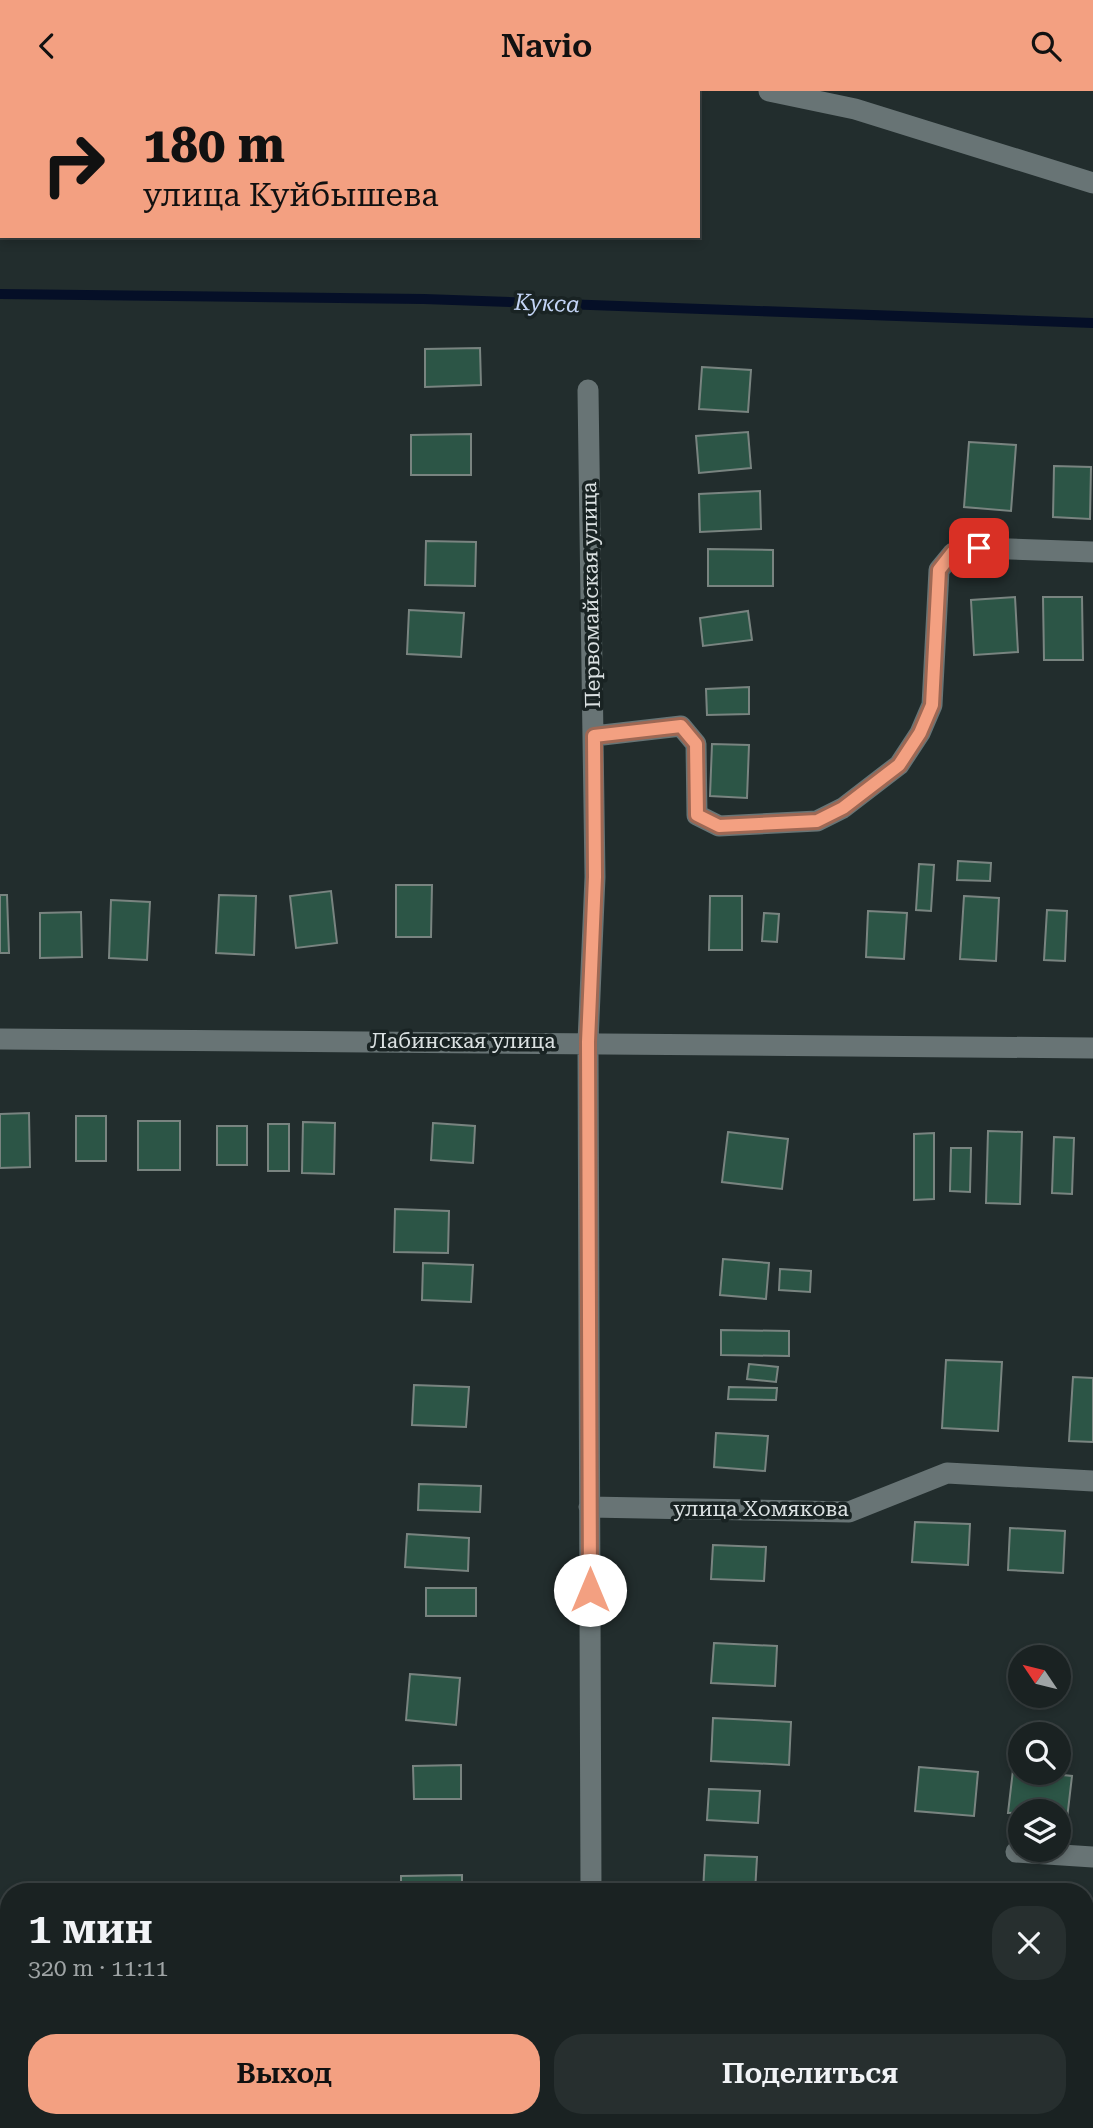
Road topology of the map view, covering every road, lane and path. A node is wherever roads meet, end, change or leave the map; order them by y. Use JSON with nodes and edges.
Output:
{"nodes":[{"id":1,"x":769,"y":91,"type":"edge"},
{"id":2,"x":1093,"y":183,"type":"edge"},
{"id":3,"x":587,"y":390,"type":"dead end"},
{"id":4,"x":1093,"y":552,"type":"edge"},
{"id":5,"x":594,"y":736,"type":"junction"},
{"id":6,"x":0,"y":1039,"type":"edge"},
{"id":7,"x":588,"y":1042,"type":"junction"},
{"id":8,"x":1093,"y":1048,"type":"edge"},
{"id":9,"x":1093,"y":1481,"type":"edge"},
{"id":10,"x":589,"y":1507,"type":"junction"},
{"id":11,"x":1071,"y":1856,"type":"edge"},
{"id":12,"x":1093,"y":1857,"type":"edge"},
{"id":13,"x":591,"y":1883,"type":"edge"}],
"edges":[{"from":1,"to":2,"type":"street"},
{"from":3,"to":5,"type":"street","name":"Первомайская улица"},
{"from":4,"to":5,"type":"street"},
{"from":5,"to":7,"type":"street","name":"Первомайская улица"},
{"from":6,"to":7,"type":"street","name":"Лабинская улица"},
{"from":7,"to":8,"type":"street","name":"Лабинская улица"},
{"from":7,"to":10,"type":"street","name":"Первомайская улица"},
{"from":9,"to":10,"type":"street","name":"улица Хомякова"},
{"from":10,"to":13,"type":"street","name":"Первомайская улица"},
{"from":11,"to":12,"type":"street"}]}
